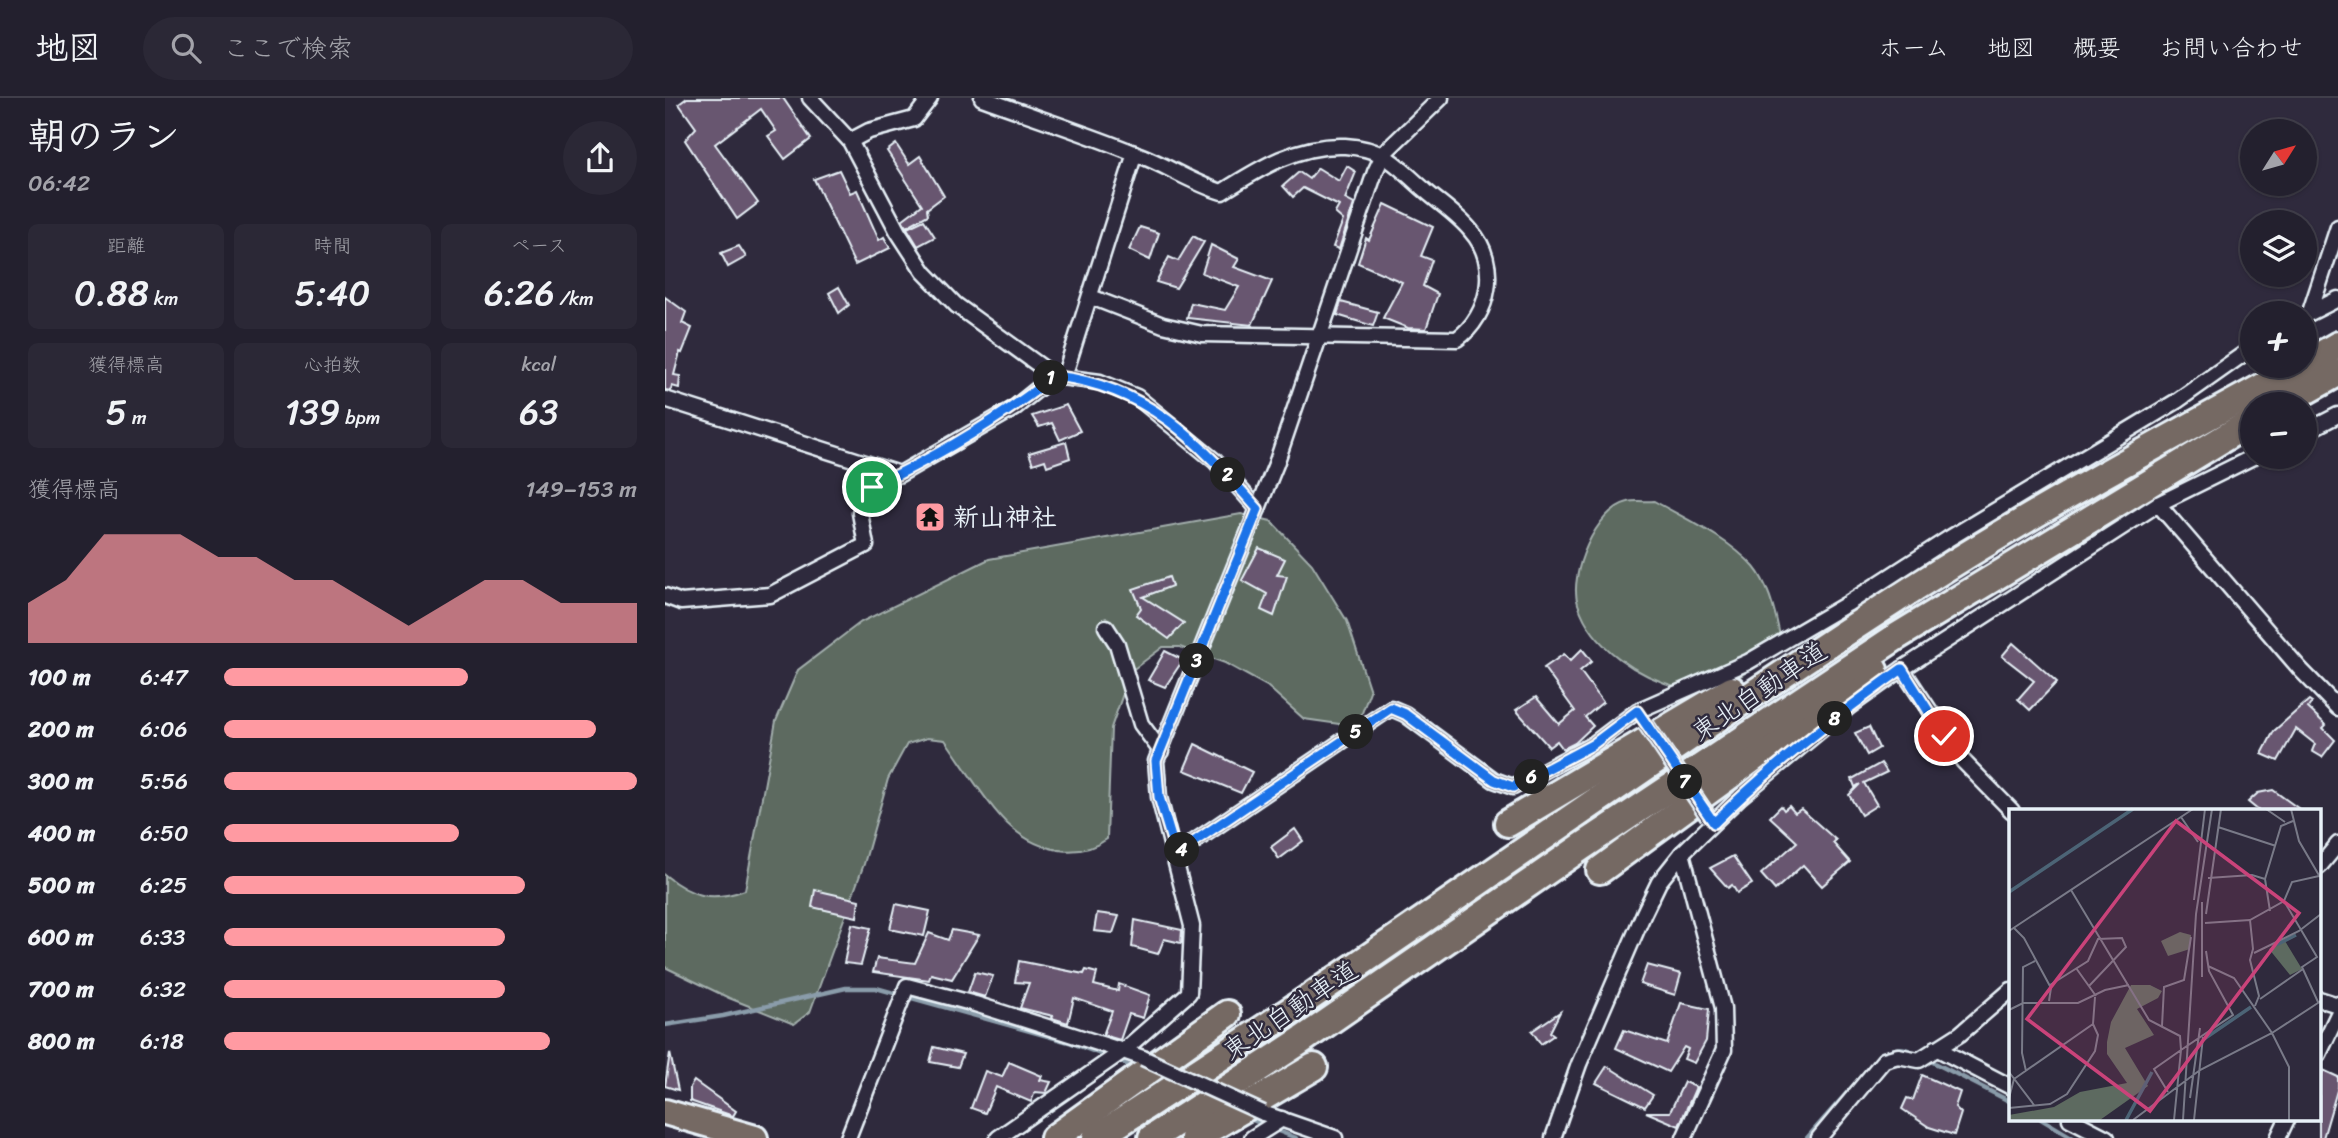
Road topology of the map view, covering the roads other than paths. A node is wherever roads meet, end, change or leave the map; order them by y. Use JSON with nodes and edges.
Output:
{"nodes":[{"id":1,"x":810,"y":98,"type":"edge"},
{"id":2,"x":930,"y":98,"type":"edge"},
{"id":3,"x":982,"y":98,"type":"edge"},
{"id":4,"x":1441,"y":98,"type":"edge"},
{"id":5,"x":850,"y":141,"type":"junction"},
{"id":6,"x":1135,"y":153,"type":"junction"},
{"id":7,"x":1384,"y":153,"type":"junction"},
{"id":8,"x":2338,"y":227,"type":"edge"},
{"id":9,"x":1091,"y":298,"type":"junction"},
{"id":10,"x":2338,"y":299,"type":"edge"},
{"id":11,"x":2312,"y":301,"type":"edge"},
{"id":12,"x":2317,"y":309,"type":"edge"},
{"id":13,"x":1321,"y":336,"type":"junction"},
{"id":14,"x":2338,"y":345,"type":"edge"},
{"id":15,"x":2240,"y":356,"type":"edge"},
{"id":16,"x":2317,"y":357,"type":"edge"},
{"id":17,"x":2338,"y":373,"type":"edge"},
{"id":18,"x":1059,"y":376,"type":"junction"},
{"id":19,"x":2280,"y":378,"type":"edge"},
{"id":20,"x":2304,"y":392,"type":"edge"},
{"id":21,"x":665,"y":400,"type":"edge"},
{"id":22,"x":2338,"y":415,"type":"edge"},
{"id":23,"x":2317,"y":426,"type":"edge"},
{"id":24,"x":2240,"y":428,"type":"edge"},
{"id":25,"x":2240,"y":463,"type":"edge"},
{"id":26,"x":900,"y":474,"type":"junction"},
{"id":27,"x":2158,"y":504,"type":"junction"},
{"id":28,"x":1258,"y":509,"type":"junction"},
{"id":29,"x":2009,"y":567,"type":"junction"},
{"id":30,"x":1915,"y":587,"type":"junction"},
{"id":31,"x":665,"y":596,"type":"edge"},
{"id":32,"x":1106,"y":627,"type":"dead end"},
{"id":33,"x":1902,"y":669,"type":"junction"},
{"id":34,"x":2338,"y":708,"type":"edge"},
{"id":35,"x":1641,"y":717,"type":"junction"},
{"id":36,"x":1161,"y":751,"type":"junction"},
{"id":37,"x":2010,"y":809,"type":"edge"},
{"id":38,"x":1711,"y":819,"type":"junction"},
{"id":39,"x":1508,"y":823,"type":"dead end"},
{"id":40,"x":2338,"y":844,"type":"edge"},
{"id":41,"x":1682,"y":853,"type":"junction"},
{"id":42,"x":1176,"y":854,"type":"junction"},
{"id":43,"x":2321,"y":865,"type":"edge"},
{"id":44,"x":1600,"y":870,"type":"dead end"},
{"id":45,"x":2009,"y":992,"type":"edge"},
{"id":46,"x":2321,"y":1000,"type":"edge"},
{"id":47,"x":2338,"y":1004,"type":"edge"},
{"id":48,"x":1227,"y":1014,"type":"dead end"},
{"id":49,"x":2338,"y":1014,"type":"edge"},
{"id":50,"x":2321,"y":1050,"type":"edge"},
{"id":51,"x":1120,"y":1053,"type":"junction"},
{"id":52,"x":1928,"y":1054,"type":"junction"},
{"id":53,"x":1314,"y":1067,"type":"dead end"},
{"id":54,"x":2009,"y":1086,"type":"edge"},
{"id":55,"x":665,"y":1112,"type":"edge"},
{"id":56,"x":1282,"y":1119,"type":"junction"},
{"id":57,"x":2074,"y":1121,"type":"edge"},
{"id":58,"x":2286,"y":1121,"type":"edge"},
{"id":59,"x":755,"y":1138,"type":"edge"},
{"id":60,"x":848,"y":1138,"type":"edge"},
{"id":61,"x":998,"y":1138,"type":"edge"},
{"id":62,"x":1054,"y":1138,"type":"edge"},
{"id":63,"x":1096,"y":1138,"type":"edge"},
{"id":64,"x":1152,"y":1138,"type":"edge"},
{"id":65,"x":1195,"y":1138,"type":"edge"},
{"id":66,"x":1252,"y":1138,"type":"edge"},
{"id":67,"x":1335,"y":1138,"type":"edge"},
{"id":68,"x":1553,"y":1138,"type":"edge"},
{"id":69,"x":1684,"y":1138,"type":"edge"},
{"id":70,"x":1819,"y":1138,"type":"edge"},
{"id":71,"x":2107,"y":1138,"type":"edge"},
{"id":72,"x":2278,"y":1138,"type":"edge"}],
"edges":[{"from":1,"to":5,"type":"street"},
{"from":2,"to":5,"type":"street"},
{"from":3,"to":6,"type":"street"},
{"from":4,"to":7,"type":"street"},
{"from":5,"to":18,"type":"street"},
{"from":6,"to":7,"type":"street"},
{"from":6,"to":9,"type":"street"},
{"from":7,"to":13,"type":"street"},
{"from":7,"to":13,"type":"street"},
{"from":8,"to":11,"type":"street"},
{"from":9,"to":13,"type":"street"},
{"from":9,"to":18,"type":"street"},
{"from":10,"to":12,"type":"street"},
{"from":13,"to":28,"type":"street"},
{"from":14,"to":16,"type":"highway","name":"東北自動車道"},
{"from":15,"to":35,"type":"street"},
{"from":17,"to":20,"type":"highway"},
{"from":18,"to":26,"type":"street"},
{"from":18,"to":28,"type":"street"},
{"from":19,"to":30,"type":"highway","name":"東北自動車道"},
{"from":21,"to":26,"type":"street"},
{"from":22,"to":23,"type":"street"},
{"from":24,"to":29,"type":"highway","name":"東北自動車道"},
{"from":25,"to":27,"type":"street"},
{"from":26,"to":31,"type":"street"},
{"from":27,"to":33,"type":"street"},
{"from":27,"to":34,"type":"street"},
{"from":28,"to":36,"type":"street"},
{"from":29,"to":44,"type":"highway"},
{"from":29,"to":64,"type":"highway","name":"東北自動車道"},
{"from":30,"to":39,"type":"highway"},
{"from":30,"to":63,"type":"highway","name":"東北自動車道"},
{"from":32,"to":36,"type":"street"},
{"from":33,"to":37,"type":"street"},
{"from":33,"to":38,"type":"street"},
{"from":35,"to":38,"type":"street","bridge":true},
{"from":35,"to":42,"type":"street"},
{"from":36,"to":42,"type":"street"},
{"from":38,"to":41,"type":"street"},
{"from":40,"to":43,"type":"street"},
{"from":41,"to":68,"type":"street"},
{"from":41,"to":69,"type":"street"},
{"from":42,"to":51,"type":"street"},
{"from":45,"to":52,"type":"street"},
{"from":46,"to":47,"type":"street"},
{"from":48,"to":62,"type":"highway"},
{"from":49,"to":50,"type":"street"},
{"from":51,"to":56,"type":"street","bridge":true},
{"from":51,"to":60,"type":"street"},
{"from":51,"to":61,"type":"street"},
{"from":52,"to":54,"type":"street"},
{"from":52,"to":70,"type":"street"},
{"from":53,"to":65,"type":"highway"},
{"from":55,"to":59,"type":"highway"},
{"from":56,"to":66,"type":"street"},
{"from":56,"to":67,"type":"street"},
{"from":57,"to":71,"type":"street"},
{"from":58,"to":72,"type":"street"}]}
